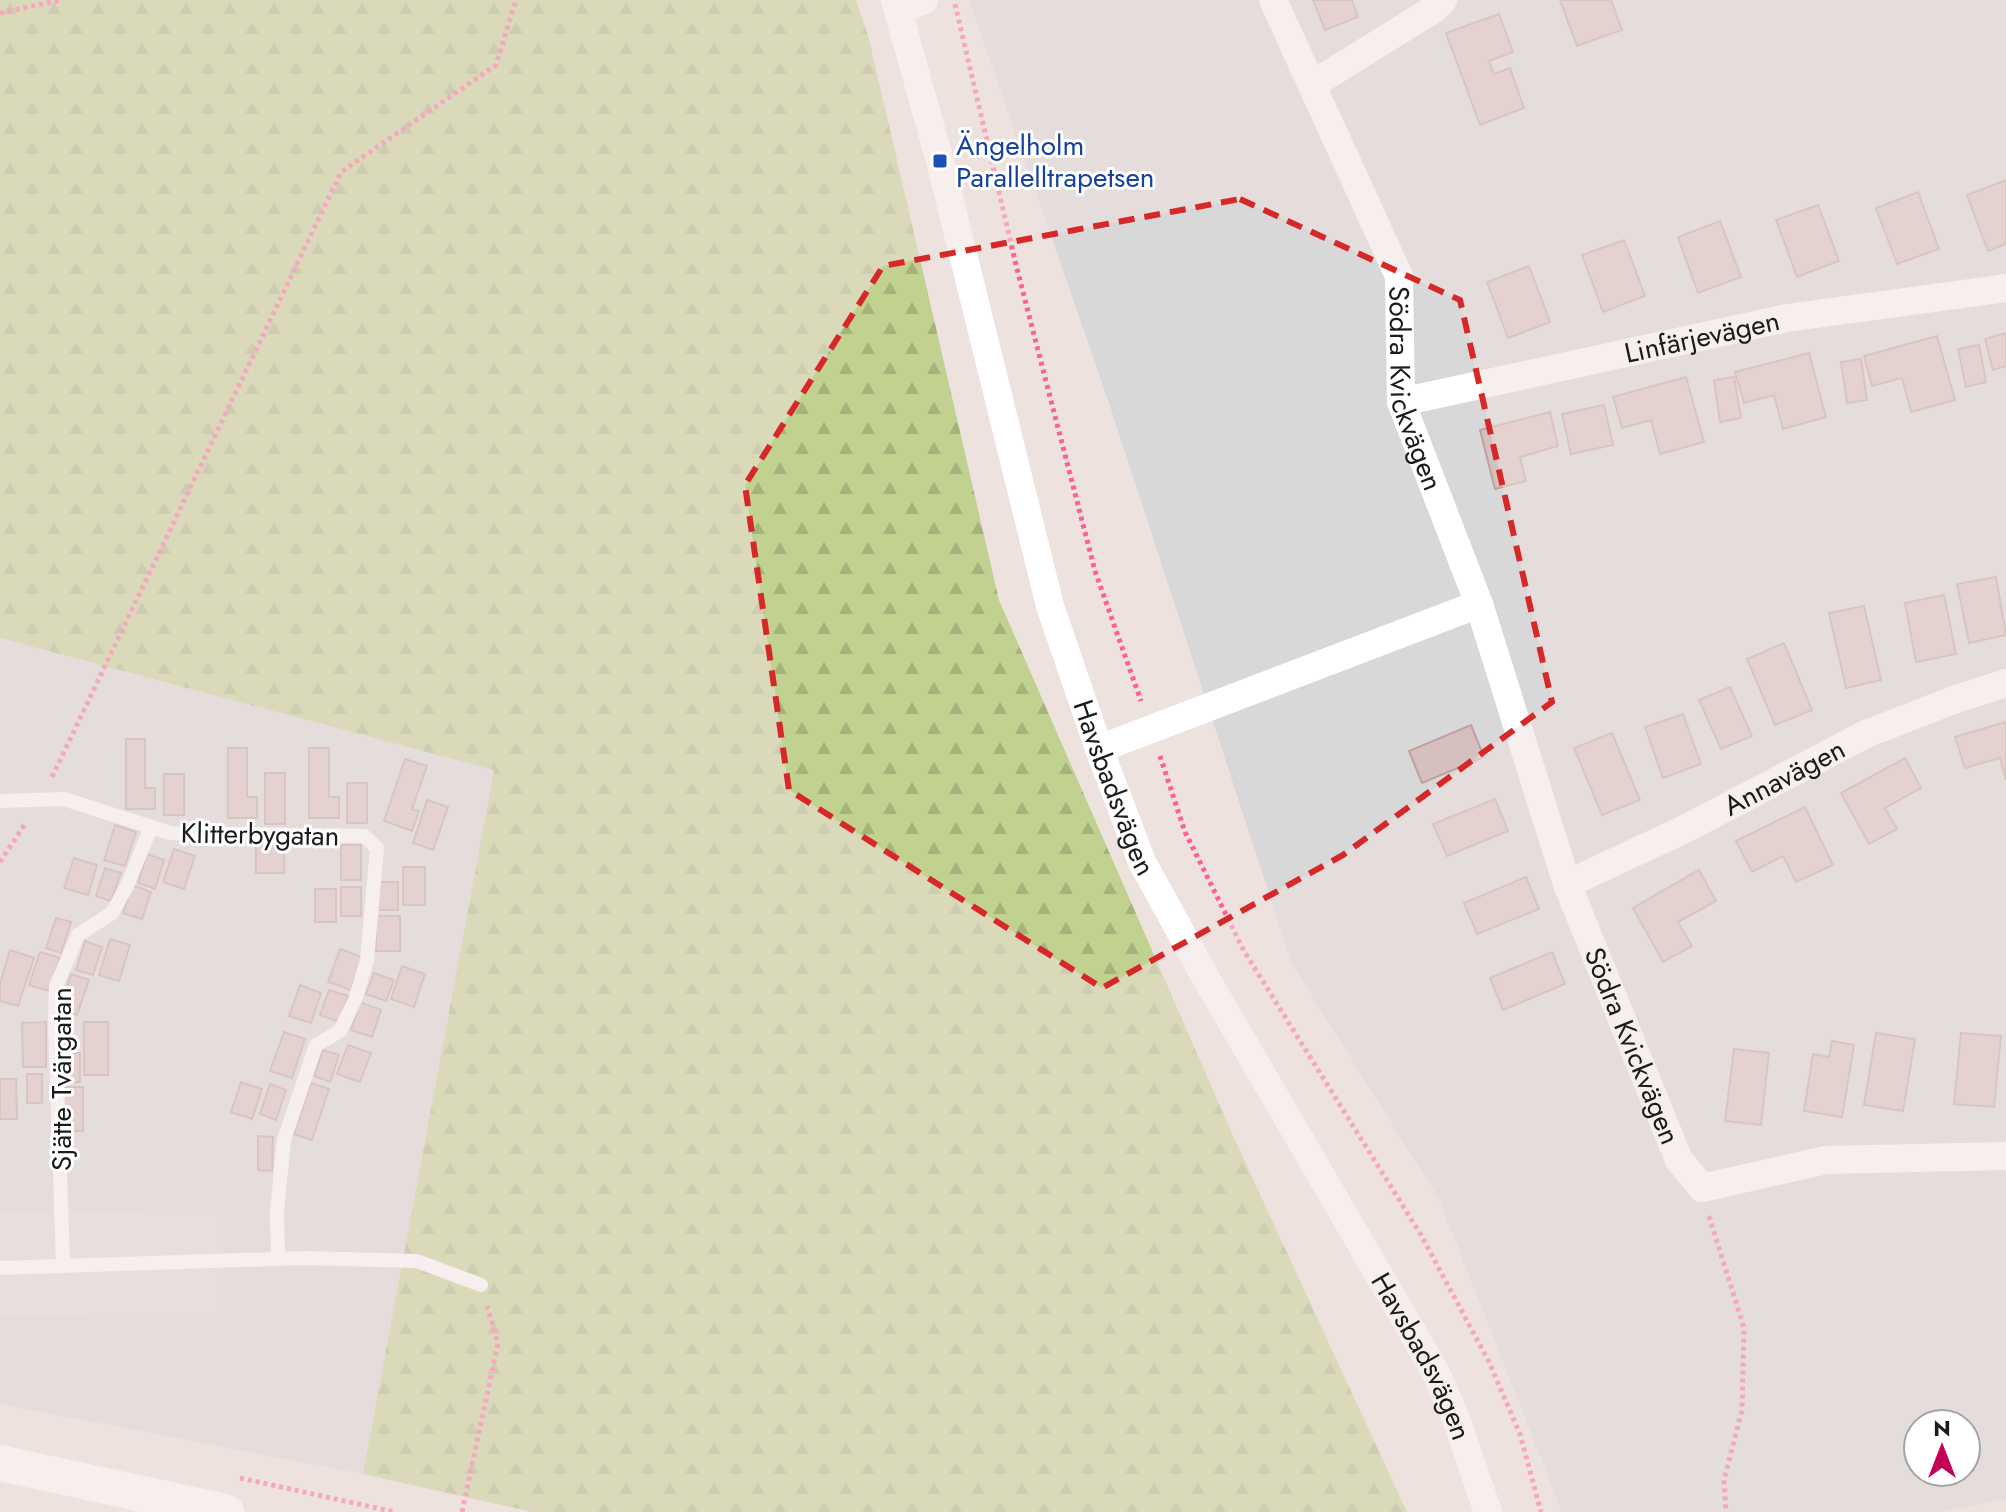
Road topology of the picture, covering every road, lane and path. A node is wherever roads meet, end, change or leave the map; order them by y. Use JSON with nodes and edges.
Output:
{"nodes":[{"id":1,"x":61,"y":0,"type":"edge"},
{"id":2,"x":516,"y":0,"type":"edge"},
{"id":3,"x":954,"y":0,"type":"edge"},
{"id":4,"x":1273,"y":0,"type":"edge"},
{"id":5,"x":1443,"y":0,"type":"edge"},
{"id":6,"x":905,"y":3,"type":"edge"},
{"id":7,"x":0,"y":13,"type":"edge"},
{"id":8,"x":1313,"y":84,"type":"junction"},
{"id":9,"x":2006,"y":288,"type":"edge"},
{"id":10,"x":1401,"y":402,"type":"junction"},
{"id":11,"x":1479,"y":604,"type":"junction"},
{"id":12,"x":2006,"y":683,"type":"edge"},
{"id":13,"x":1151,"y":729,"type":"junction"},
{"id":14,"x":1099,"y":749,"type":"junction"},
{"id":15,"x":41,"y":800,"type":"junction"},
{"id":16,"x":0,"y":801,"type":"edge"},
{"id":17,"x":151,"y":827,"type":"junction"},
{"id":18,"x":0,"y":862,"type":"edge"},
{"id":19,"x":1567,"y":884,"type":"junction"},
{"id":20,"x":2006,"y":1156,"type":"edge"},
{"id":21,"x":1702,"y":1188,"type":"junction"},
{"id":22,"x":278,"y":1259,"type":"junction"},
{"id":23,"x":63,"y":1266,"type":"junction"},
{"id":24,"x":0,"y":1268,"type":"edge"},
{"id":25,"x":481,"y":1285,"type":"joint"},
{"id":26,"x":0,"y":1463,"type":"edge"},
{"id":27,"x":226,"y":1512,"type":"edge"},
{"id":28,"x":462,"y":1512,"type":"edge"},
{"id":29,"x":1488,"y":1512,"type":"edge"},
{"id":30,"x":1541,"y":1512,"type":"edge"},
{"id":31,"x":1726,"y":1512,"type":"edge"}],
"edges":[{"from":1,"to":7,"type":"path"},
{"from":2,"to":15,"type":"path"},
{"from":3,"to":13,"type":"path"},
{"from":4,"to":8,"type":"street","name":"Södra Kvickvägen"},
{"from":5,"to":8,"type":"street"},
{"from":6,"to":14,"type":"street","name":"Havsbadsvägen"},
{"from":8,"to":10,"type":"street","name":"Södra Kvickvägen"},
{"from":9,"to":10,"type":"street","name":"Linfärjevägen"},
{"from":10,"to":11,"type":"street","name":"Södra Kvickvägen"},
{"from":11,"to":13,"type":"street"},
{"from":11,"to":19,"type":"street","name":"Södra Kvickvägen"},
{"from":12,"to":19,"type":"street","name":"Annavägen"},
{"from":13,"to":14,"type":"street"},
{"from":13,"to":30,"type":"path"},
{"from":14,"to":29,"type":"street","name":"Havsbadsvägen"},
{"from":15,"to":16,"type":"lane","name":"Klitterbygatan"},
{"from":15,"to":17,"type":"lane","name":"Klitterbygatan"},
{"from":15,"to":18,"type":"path"},
{"from":17,"to":22,"type":"lane","name":"Klitterbygatan"},
{"from":17,"to":23,"type":"lane","name":"Sjätte Tvärgatan"},
{"from":19,"to":21,"type":"street","name":"Södra Kvickvägen"},
{"from":20,"to":21,"type":"street"},
{"from":21,"to":31,"type":"path"},
{"from":22,"to":23,"type":"lane"},
{"from":22,"to":25,"type":"lane"},
{"from":23,"to":24,"type":"lane"},
{"from":25,"to":28,"type":"path"},
{"from":26,"to":27,"type":"street"}]}
